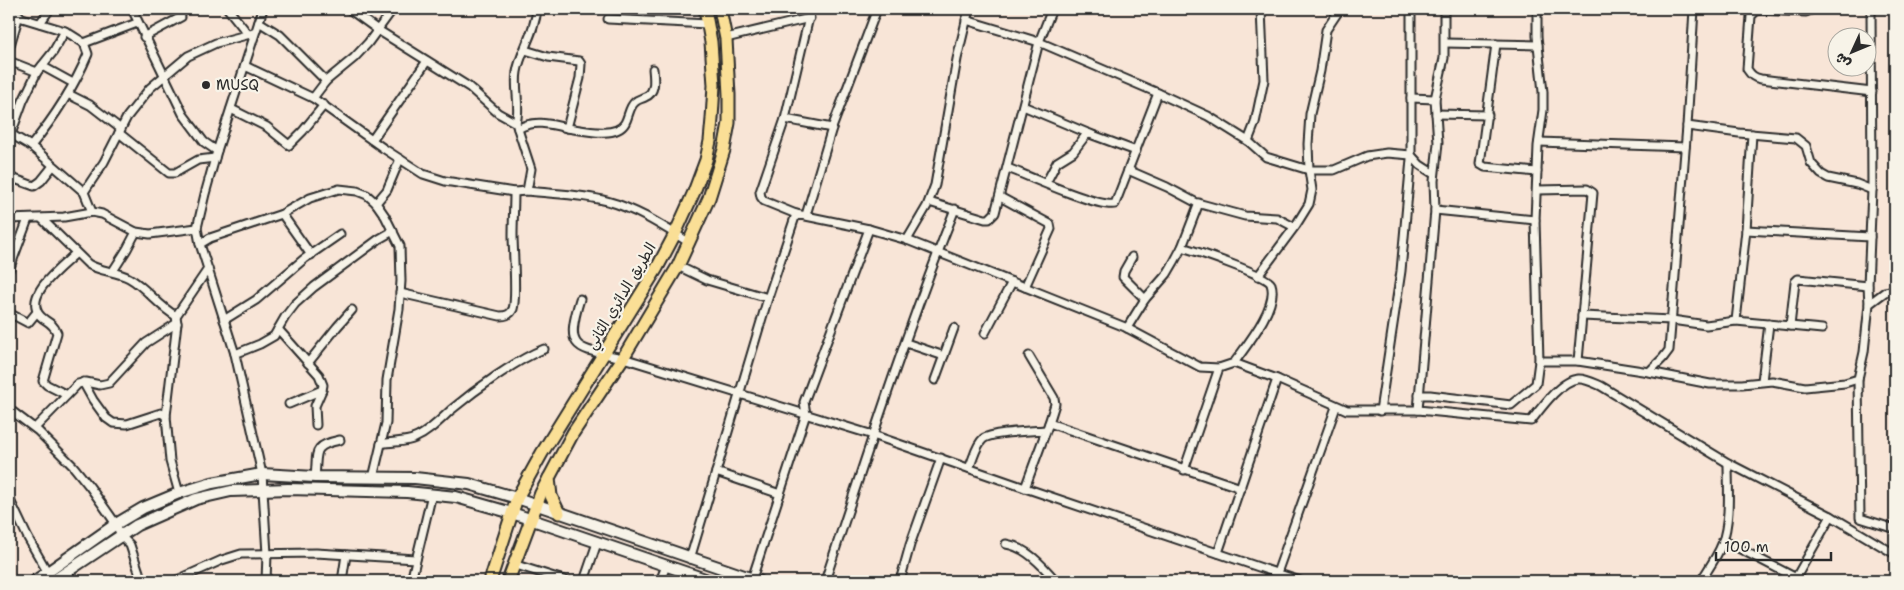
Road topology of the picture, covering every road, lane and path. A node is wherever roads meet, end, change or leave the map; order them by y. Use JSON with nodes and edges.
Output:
{"nodes":[{"id":1,"x":50,"y":9,"type":"edge"},
{"id":2,"x":132,"y":9,"type":"edge"},
{"id":3,"x":179,"y":9,"type":"edge"},
{"id":4,"x":228,"y":9,"type":"edge"},
{"id":5,"x":263,"y":9,"type":"edge"},
{"id":6,"x":349,"y":9,"type":"edge"},
{"id":7,"x":392,"y":9,"type":"edge"},
{"id":8,"x":537,"y":9,"type":"edge"},
{"id":9,"x":704,"y":9,"type":"edge"},
{"id":10,"x":720,"y":9,"type":"edge"},
{"id":11,"x":811,"y":9,"type":"edge"},
{"id":12,"x":877,"y":9,"type":"edge"},
{"id":13,"x":969,"y":9,"type":"edge"},
{"id":14,"x":1052,"y":9,"type":"edge"},
{"id":15,"x":1261,"y":9,"type":"edge"},
{"id":16,"x":1340,"y":9,"type":"edge"},
{"id":17,"x":1411,"y":9,"type":"edge"},
{"id":18,"x":1444,"y":9,"type":"edge"},
{"id":19,"x":1539,"y":9,"type":"edge"},
{"id":20,"x":1694,"y":9,"type":"edge"},
{"id":21,"x":1813,"y":9,"type":"edge"},
{"id":22,"x":1871,"y":9,"type":"edge"},
{"id":23,"x":9,"y":14,"type":"edge"},
{"id":24,"x":19,"y":16,"type":"junction"},
{"id":25,"x":810,"y":18,"type":"junction"},
{"id":26,"x":608,"y":19,"type":"dead end"},
{"id":27,"x":966,"y":20,"type":"junction"},
{"id":28,"x":40,"y":22,"type":"junction"},
{"id":29,"x":259,"y":22,"type":"junction"},
{"id":30,"x":138,"y":23,"type":"junction"},
{"id":31,"x":708,"y":24,"type":"junction"},
{"id":32,"x":378,"y":30,"type":"junction"},
{"id":33,"x":66,"y":31,"type":"junction"},
{"id":34,"x":251,"y":34,"type":"junction"},
{"id":35,"x":144,"y":37,"type":"junction"},
{"id":36,"x":726,"y":38,"type":"junction"},
{"id":37,"x":1039,"y":42,"type":"junction"},
{"id":38,"x":84,"y":43,"type":"junction"},
{"id":39,"x":1445,"y":43,"type":"junction"},
{"id":40,"x":1496,"y":44,"type":"junction"},
{"id":41,"x":1538,"y":45,"type":"junction"},
{"id":42,"x":9,"y":49,"type":"edge"},
{"id":43,"x":525,"y":50,"type":"junction"},
{"id":44,"x":9,"y":61,"type":"edge"},
{"id":45,"x":428,"y":61,"type":"junction"},
{"id":46,"x":42,"y":66,"type":"junction"},
{"id":47,"x":245,"y":66,"type":"junction"},
{"id":48,"x":653,"y":69,"type":"dead end"},
{"id":49,"x":36,"y":72,"type":"junction"},
{"id":50,"x":163,"y":76,"type":"junction"},
{"id":51,"x":326,"y":81,"type":"junction"},
{"id":52,"x":73,"y":83,"type":"junction"},
{"id":53,"x":1872,"y":92,"type":"junction"},
{"id":54,"x":1158,"y":93,"type":"junction"},
{"id":55,"x":68,"y":94,"type":"junction"},
{"id":56,"x":313,"y":98,"type":"junction"},
{"id":57,"x":1411,"y":98,"type":"junction"},
{"id":58,"x":1435,"y":99,"type":"junction"},
{"id":59,"x":324,"y":105,"type":"junction"},
{"id":60,"x":1023,"y":106,"type":"junction"},
{"id":61,"x":231,"y":108,"type":"junction"},
{"id":62,"x":1436,"y":114,"type":"junction"},
{"id":63,"x":1488,"y":115,"type":"junction"},
{"id":64,"x":785,"y":119,"type":"junction"},
{"id":65,"x":517,"y":126,"type":"junction"},
{"id":66,"x":1687,"y":126,"type":"junction"},
{"id":67,"x":567,"y":128,"type":"junction"},
{"id":68,"x":832,"y":128,"type":"junction"},
{"id":69,"x":120,"y":131,"type":"junction"},
{"id":70,"x":10,"y":133,"type":"edge"},
{"id":71,"x":1090,"y":134,"type":"junction"},
{"id":72,"x":1752,"y":134,"type":"junction"},
{"id":73,"x":372,"y":140,"type":"junction"},
{"id":74,"x":1248,"y":142,"type":"junction"},
{"id":75,"x":1539,"y":142,"type":"junction"},
{"id":76,"x":31,"y":146,"type":"junction"},
{"id":77,"x":1685,"y":147,"type":"junction"},
{"id":78,"x":1136,"y":151,"type":"junction"},
{"id":79,"x":216,"y":154,"type":"junction"},
{"id":80,"x":1411,"y":155,"type":"junction"},
{"id":81,"x":400,"y":159,"type":"junction"},
{"id":82,"x":53,"y":166,"type":"junction"},
{"id":83,"x":1008,"y":168,"type":"junction"},
{"id":84,"x":1128,"y":170,"type":"junction"},
{"id":85,"x":1309,"y":170,"type":"junction"},
{"id":86,"x":1537,"y":172,"type":"junction"},
{"id":87,"x":1434,"y":174,"type":"junction"},
{"id":88,"x":9,"y":177,"type":"edge"},
{"id":89,"x":1046,"y":183,"type":"junction"},
{"id":90,"x":1536,"y":190,"type":"junction"},
{"id":91,"x":1872,"y":190,"type":"junction"},
{"id":92,"x":84,"y":192,"type":"junction"},
{"id":93,"x":514,"y":192,"type":"junction"},
{"id":94,"x":527,"y":192,"type":"junction"},
{"id":95,"x":1000,"y":197,"type":"junction"},
{"id":96,"x":929,"y":202,"type":"junction"},
{"id":97,"x":376,"y":203,"type":"junction"},
{"id":98,"x":1199,"y":204,"type":"junction"},
{"id":99,"x":955,"y":209,"type":"junction"},
{"id":100,"x":1435,"y":210,"type":"junction"},
{"id":101,"x":92,"y":212,"type":"junction"},
{"id":102,"x":282,"y":214,"type":"junction"},
{"id":103,"x":796,"y":214,"type":"junction"},
{"id":104,"x":806,"y":216,"type":"junction"},
{"id":105,"x":9,"y":219,"type":"edge"},
{"id":106,"x":28,"y":219,"type":"junction"},
{"id":107,"x":42,"y":219,"type":"junction"},
{"id":108,"x":1535,"y":220,"type":"junction"},
{"id":109,"x":1294,"y":227,"type":"junction"},
{"id":110,"x":197,"y":228,"type":"junction"},
{"id":111,"x":869,"y":229,"type":"junction"},
{"id":112,"x":1746,"y":230,"type":"junction"},
{"id":113,"x":393,"y":231,"type":"junction"},
{"id":114,"x":136,"y":232,"type":"junction"},
{"id":115,"x":340,"y":234,"type":"dead end"},
{"id":116,"x":676,"y":234,"type":"junction"},
{"id":117,"x":1870,"y":237,"type":"junction"},
{"id":118,"x":907,"y":240,"type":"junction"},
{"id":119,"x":690,"y":243,"type":"junction"},
{"id":120,"x":200,"y":244,"type":"junction"},
{"id":121,"x":1182,"y":247,"type":"junction"},
{"id":122,"x":938,"y":252,"type":"junction"},
{"id":123,"x":76,"y":253,"type":"junction"},
{"id":124,"x":312,"y":255,"type":"junction"},
{"id":125,"x":1132,"y":257,"type":"dead end"},
{"id":126,"x":678,"y":266,"type":"junction"},
{"id":127,"x":208,"y":269,"type":"junction"},
{"id":128,"x":9,"y":270,"type":"edge"},
{"id":129,"x":113,"y":271,"type":"junction"},
{"id":130,"x":1258,"y":276,"type":"junction"},
{"id":131,"x":1012,"y":282,"type":"junction"},
{"id":132,"x":1868,"y":286,"type":"junction"},
{"id":133,"x":1025,"y":287,"type":"junction"},
{"id":134,"x":1895,"y":290,"type":"edge"},
{"id":135,"x":400,"y":293,"type":"junction"},
{"id":136,"x":768,"y":298,"type":"junction"},
{"id":137,"x":580,"y":299,"type":"dead end"},
{"id":138,"x":1146,"y":299,"type":"junction"},
{"id":139,"x":1869,"y":304,"type":"junction"},
{"id":140,"x":352,"y":310,"type":"dead end"},
{"id":141,"x":37,"y":312,"type":"junction"},
{"id":142,"x":9,"y":314,"type":"edge"},
{"id":143,"x":1582,"y":316,"type":"junction"},
{"id":144,"x":177,"y":320,"type":"junction"},
{"id":145,"x":224,"y":320,"type":"junction"},
{"id":146,"x":1672,"y":320,"type":"junction"},
{"id":147,"x":1736,"y":321,"type":"junction"},
{"id":148,"x":1769,"y":324,"type":"junction"},
{"id":149,"x":1790,"y":326,"type":"junction"},
{"id":150,"x":954,"y":328,"type":"dead end"},
{"id":151,"x":1127,"y":328,"type":"junction"},
{"id":152,"x":1822,"y":329,"type":"dead end"},
{"id":153,"x":278,"y":330,"type":"junction"},
{"id":154,"x":984,"y":333,"type":"dead end"},
{"id":155,"x":906,"y":343,"type":"junction"},
{"id":156,"x":544,"y":349,"type":"dead end"},
{"id":157,"x":235,"y":354,"type":"junction"},
{"id":158,"x":603,"y":354,"type":"junction"},
{"id":159,"x":944,"y":356,"type":"junction"},
{"id":160,"x":1029,"y":356,"type":"dead end"},
{"id":161,"x":623,"y":358,"type":"junction"},
{"id":162,"x":1539,"y":361,"type":"junction"},
{"id":163,"x":1578,"y":361,"type":"junction"},
{"id":164,"x":308,"y":363,"type":"junction"},
{"id":165,"x":1234,"y":363,"type":"junction"},
{"id":166,"x":1219,"y":368,"type":"junction"},
{"id":167,"x":1649,"y":372,"type":"junction"},
{"id":168,"x":1858,"y":379,"type":"junction"},
{"id":169,"x":935,"y":380,"type":"dead end"},
{"id":170,"x":1277,"y":380,"type":"junction"},
{"id":171,"x":1762,"y":381,"type":"junction"},
{"id":172,"x":83,"y":382,"type":"junction"},
{"id":173,"x":322,"y":390,"type":"junction"},
{"id":174,"x":740,"y":393,"type":"junction"},
{"id":175,"x":67,"y":395,"type":"junction"},
{"id":176,"x":1419,"y":395,"type":"junction"},
{"id":177,"x":289,"y":404,"type":"dead end"},
{"id":178,"x":1336,"y":407,"type":"junction"},
{"id":179,"x":1418,"y":410,"type":"junction"},
{"id":180,"x":1380,"y":411,"type":"junction"},
{"id":181,"x":10,"y":412,"type":"edge"},
{"id":182,"x":806,"y":414,"type":"junction"},
{"id":183,"x":166,"y":416,"type":"junction"},
{"id":184,"x":316,"y":426,"type":"dead end"},
{"id":185,"x":1047,"y":426,"type":"junction"},
{"id":186,"x":35,"y":428,"type":"junction"},
{"id":187,"x":873,"y":434,"type":"junction"},
{"id":188,"x":340,"y":440,"type":"dead end"},
{"id":189,"x":382,"y":444,"type":"junction"},
{"id":190,"x":941,"y":458,"type":"junction"},
{"id":191,"x":1728,"y":463,"type":"junction"},
{"id":192,"x":969,"y":468,"type":"junction"},
{"id":193,"x":1184,"y":470,"type":"junction"},
{"id":194,"x":716,"y":472,"type":"junction"},
{"id":195,"x":262,"y":474,"type":"junction"},
{"id":196,"x":315,"y":477,"type":"junction"},
{"id":197,"x":374,"y":478,"type":"junction"},
{"id":198,"x":549,"y":478,"type":"junction"},
{"id":199,"x":1026,"y":488,"type":"junction"},
{"id":200,"x":1240,"y":488,"type":"junction"},
{"id":201,"x":262,"y":489,"type":"junction"},
{"id":202,"x":179,"y":493,"type":"junction"},
{"id":203,"x":432,"y":494,"type":"junction"},
{"id":204,"x":780,"y":494,"type":"junction"},
{"id":205,"x":9,"y":498,"type":"edge"},
{"id":206,"x":518,"y":498,"type":"junction"},
{"id":207,"x":535,"y":505,"type":"junction"},
{"id":208,"x":512,"y":513,"type":"junction"},
{"id":209,"x":559,"y":513,"type":"junction"},
{"id":210,"x":1831,"y":516,"type":"junction"},
{"id":211,"x":530,"y":520,"type":"junction"},
{"id":212,"x":116,"y":524,"type":"junction"},
{"id":213,"x":1895,"y":529,"type":"edge"},
{"id":214,"x":121,"y":536,"type":"junction"},
{"id":215,"x":1723,"y":540,"type":"junction"},
{"id":216,"x":597,"y":543,"type":"junction"},
{"id":217,"x":1006,"y":544,"type":"dead end"},
{"id":218,"x":1218,"y":553,"type":"junction"},
{"id":219,"x":267,"y":554,"type":"junction"},
{"id":220,"x":1895,"y":554,"type":"edge"},
{"id":221,"x":346,"y":555,"type":"junction"},
{"id":222,"x":416,"y":558,"type":"junction"},
{"id":223,"x":690,"y":559,"type":"junction"},
{"id":224,"x":513,"y":564,"type":"junction"},
{"id":225,"x":666,"y":566,"type":"junction"},
{"id":226,"x":1277,"y":573,"type":"junction"},
{"id":227,"x":51,"y":577,"type":"edge"},
{"id":228,"x":755,"y":580,"type":"edge"},
{"id":229,"x":1797,"y":580,"type":"edge"},
{"id":230,"x":35,"y":581,"type":"edge"},
{"id":231,"x":142,"y":581,"type":"edge"},
{"id":232,"x":175,"y":581,"type":"edge"},
{"id":233,"x":266,"y":581,"type":"edge"},
{"id":234,"x":342,"y":581,"type":"edge"},
{"id":235,"x":412,"y":581,"type":"edge"},
{"id":236,"x":490,"y":581,"type":"edge"},
{"id":237,"x":508,"y":581,"type":"edge"},
{"id":238,"x":567,"y":581,"type":"edge"},
{"id":239,"x":584,"y":581,"type":"edge"},
{"id":240,"x":660,"y":581,"type":"edge"},
{"id":241,"x":711,"y":581,"type":"edge"},
{"id":242,"x":825,"y":581,"type":"edge"},
{"id":243,"x":900,"y":581,"type":"edge"},
{"id":244,"x":1056,"y":581,"type":"edge"},
{"id":245,"x":1300,"y":581,"type":"edge"},
{"id":246,"x":1700,"y":581,"type":"edge"}],
"edges":[{"from":1,"to":28,"type":"street"},
{"from":2,"to":30,"type":"street"},
{"from":3,"to":35,"type":"street"},
{"from":4,"to":34,"type":"street"},
{"from":5,"to":29,"type":"street"},
{"from":6,"to":32,"type":"street"},
{"from":7,"to":32,"type":"street"},
{"from":8,"to":43,"type":"street"},
{"from":9,"to":31,"type":"main road","name":"الطريق الدائري الثاني"},
{"from":10,"to":36,"type":"main road"},
{"from":11,"to":25,"type":"street"},
{"from":12,"to":68,"type":"street"},
{"from":13,"to":27,"type":"street"},
{"from":14,"to":37,"type":"street"},
{"from":15,"to":74,"type":"street"},
{"from":16,"to":85,"type":"street"},
{"from":17,"to":57,"type":"street"},
{"from":18,"to":39,"type":"street"},
{"from":19,"to":41,"type":"street"},
{"from":20,"to":66,"type":"street"},
{"from":21,"to":53,"type":"street"},
{"from":22,"to":53,"type":"street"},
{"from":23,"to":24,"type":"street"},
{"from":24,"to":28,"type":"street"},
{"from":24,"to":42,"type":"street"},
{"from":25,"to":36,"type":"street"},
{"from":25,"to":64,"type":"street"},
{"from":26,"to":31,"type":"street"},
{"from":27,"to":37,"type":"street"},
{"from":27,"to":96,"type":"street"},
{"from":28,"to":33,"type":"street"},
{"from":29,"to":34,"type":"street"},
{"from":29,"to":51,"type":"street"},
{"from":30,"to":35,"type":"street"},
{"from":30,"to":38,"type":"street"},
{"from":31,"to":116,"type":"main road","name":"الطريق الدائري الثاني"},
{"from":32,"to":45,"type":"street"},
{"from":32,"to":51,"type":"street"},
{"from":33,"to":38,"type":"street"},
{"from":33,"to":46,"type":"street"},
{"from":34,"to":47,"type":"street"},
{"from":34,"to":50,"type":"street"},
{"from":35,"to":50,"type":"street"},
{"from":36,"to":119,"type":"main road"},
{"from":37,"to":54,"type":"street"},
{"from":37,"to":60,"type":"street"},
{"from":38,"to":52,"type":"street"},
{"from":39,"to":40,"type":"street"},
{"from":39,"to":58,"type":"street"},
{"from":40,"to":41,"type":"street"},
{"from":40,"to":63,"type":"street"},
{"from":41,"to":75,"type":"street"},
{"from":43,"to":65,"type":"street"},
{"from":43,"to":67,"type":"street"},
{"from":44,"to":49,"type":"street"},
{"from":45,"to":65,"type":"street"},
{"from":45,"to":73,"type":"street"},
{"from":46,"to":49,"type":"street"},
{"from":46,"to":52,"type":"street"},
{"from":47,"to":56,"type":"street"},
{"from":47,"to":61,"type":"street"},
{"from":48,"to":67,"type":"street"},
{"from":49,"to":70,"type":"street"},
{"from":50,"to":69,"type":"street"},
{"from":50,"to":79,"type":"street"},
{"from":51,"to":56,"type":"street"},
{"from":52,"to":55,"type":"street"},
{"from":53,"to":91,"type":"street"},
{"from":54,"to":74,"type":"street"},
{"from":54,"to":78,"type":"street"},
{"from":55,"to":69,"type":"street"},
{"from":55,"to":76,"type":"street"},
{"from":56,"to":59,"type":"street"},
{"from":57,"to":58,"type":"street"},
{"from":57,"to":80,"type":"street"},
{"from":58,"to":62,"type":"street"},
{"from":59,"to":61,"type":"street"},
{"from":59,"to":73,"type":"street"},
{"from":60,"to":71,"type":"street"},
{"from":60,"to":83,"type":"street"},
{"from":61,"to":79,"type":"street"},
{"from":62,"to":63,"type":"street"},
{"from":62,"to":87,"type":"street"},
{"from":63,"to":86,"type":"street"},
{"from":64,"to":68,"type":"street"},
{"from":64,"to":103,"type":"street"},
{"from":65,"to":67,"type":"street"},
{"from":65,"to":94,"type":"street"},
{"from":66,"to":72,"type":"street"},
{"from":66,"to":77,"type":"street"},
{"from":68,"to":104,"type":"street"},
{"from":69,"to":79,"type":"street"},
{"from":69,"to":92,"type":"street"},
{"from":70,"to":76,"type":"street"},
{"from":71,"to":78,"type":"street"},
{"from":71,"to":89,"type":"street"},
{"from":72,"to":91,"type":"street"},
{"from":72,"to":112,"type":"street"},
{"from":73,"to":81,"type":"street"},
{"from":74,"to":85,"type":"street"},
{"from":75,"to":77,"type":"street"},
{"from":75,"to":86,"type":"street"},
{"from":76,"to":82,"type":"street"},
{"from":77,"to":146,"type":"street"},
{"from":78,"to":84,"type":"street"},
{"from":79,"to":110,"type":"street"},
{"from":80,"to":85,"type":"street"},
{"from":80,"to":87,"type":"street"},
{"from":80,"to":180,"type":"street"},
{"from":81,"to":93,"type":"street"},
{"from":81,"to":97,"type":"street"},
{"from":82,"to":88,"type":"street"},
{"from":82,"to":92,"type":"street"},
{"from":83,"to":89,"type":"street"},
{"from":83,"to":95,"type":"street"},
{"from":84,"to":89,"type":"street"},
{"from":84,"to":98,"type":"street"},
{"from":85,"to":109,"type":"street"},
{"from":86,"to":90,"type":"street"},
{"from":87,"to":100,"type":"street"},
{"from":90,"to":108,"type":"street"},
{"from":90,"to":143,"type":"street"},
{"from":91,"to":117,"type":"street"},
{"from":92,"to":101,"type":"street"},
{"from":93,"to":94,"type":"street"},
{"from":93,"to":135,"type":"street"},
{"from":94,"to":116,"type":"street"},
{"from":95,"to":99,"type":"street"},
{"from":95,"to":133,"type":"street"},
{"from":96,"to":99,"type":"street"},
{"from":96,"to":118,"type":"street"},
{"from":97,"to":102,"type":"street"},
{"from":97,"to":113,"type":"street"},
{"from":98,"to":109,"type":"street"},
{"from":98,"to":121,"type":"street"},
{"from":99,"to":122,"type":"street"},
{"from":100,"to":108,"type":"street"},
{"from":100,"to":176,"type":"street"},
{"from":101,"to":107,"type":"street"},
{"from":101,"to":114,"type":"street"},
{"from":102,"to":120,"type":"street"},
{"from":102,"to":124,"type":"street"},
{"from":103,"to":104,"type":"street"},
{"from":103,"to":136,"type":"street"},
{"from":104,"to":111,"type":"street"},
{"from":105,"to":106,"type":"street"},
{"from":106,"to":107,"type":"street"},
{"from":106,"to":128,"type":"street"},
{"from":107,"to":123,"type":"street"},
{"from":108,"to":162,"type":"street"},
{"from":109,"to":130,"type":"street"},
{"from":110,"to":114,"type":"street"},
{"from":110,"to":120,"type":"street"},
{"from":111,"to":118,"type":"street"},
{"from":111,"to":182,"type":"street"},
{"from":112,"to":117,"type":"street"},
{"from":112,"to":147,"type":"street"},
{"from":113,"to":135,"type":"street"},
{"from":113,"to":153,"type":"street"},
{"from":114,"to":129,"type":"street"},
{"from":115,"to":124,"type":"street"},
{"from":116,"to":119,"type":"street"},
{"from":116,"to":158,"type":"main road","name":"الطريق الدائري الثاني"},
{"from":117,"to":132,"type":"street"},
{"from":118,"to":122,"type":"street"},
{"from":119,"to":126,"type":"main road"},
{"from":120,"to":127,"type":"street"},
{"from":121,"to":130,"type":"street"},
{"from":121,"to":138,"type":"street"},
{"from":122,"to":131,"type":"street"},
{"from":122,"to":155,"type":"street"},
{"from":123,"to":129,"type":"street"},
{"from":123,"to":141,"type":"street"},
{"from":124,"to":145,"type":"street"},
{"from":125,"to":138,"type":"street"},
{"from":126,"to":136,"type":"street"},
{"from":126,"to":161,"type":"main road"},
{"from":127,"to":144,"type":"street"},
{"from":127,"to":145,"type":"street"},
{"from":129,"to":144,"type":"street"},
{"from":130,"to":165,"type":"street"},
{"from":131,"to":133,"type":"street"},
{"from":131,"to":154,"type":"street"},
{"from":132,"to":139,"type":"street"},
{"from":132,"to":149,"type":"street"},
{"from":133,"to":151,"type":"street"},
{"from":134,"to":139,"type":"street"},
{"from":135,"to":189,"type":"street"},
{"from":136,"to":174,"type":"street"},
{"from":137,"to":158,"type":"street"},
{"from":138,"to":151,"type":"street"},
{"from":139,"to":168,"type":"street"},
{"from":140,"to":164,"type":"street"},
{"from":141,"to":142,"type":"street"},
{"from":141,"to":175,"type":"street"},
{"from":143,"to":146,"type":"street"},
{"from":143,"to":163,"type":"street"},
{"from":144,"to":172,"type":"street"},
{"from":144,"to":183,"type":"street"},
{"from":145,"to":157,"type":"street"},
{"from":146,"to":147,"type":"street"},
{"from":146,"to":167,"type":"street"},
{"from":147,"to":148,"type":"street"},
{"from":148,"to":149,"type":"street"},
{"from":148,"to":171,"type":"street"},
{"from":149,"to":152,"type":"street"},
{"from":150,"to":159,"type":"street"},
{"from":151,"to":166,"type":"street"},
{"from":153,"to":157,"type":"street"},
{"from":153,"to":164,"type":"street"},
{"from":155,"to":159,"type":"street"},
{"from":155,"to":187,"type":"street"},
{"from":156,"to":189,"type":"street"},
{"from":157,"to":195,"type":"street"},
{"from":158,"to":161,"type":"street"},
{"from":158,"to":206,"type":"main road","name":"الطريق الدائري الثاني"},
{"from":159,"to":169,"type":"street"},
{"from":160,"to":185,"type":"street"},
{"from":161,"to":174,"type":"street"},
{"from":161,"to":198,"type":"main road"},
{"from":162,"to":163,"type":"street"},
{"from":162,"to":176,"type":"street"},
{"from":163,"to":167,"type":"street"},
{"from":164,"to":173,"type":"street"},
{"from":165,"to":166,"type":"street"},
{"from":165,"to":170,"type":"street"},
{"from":166,"to":193,"type":"street"},
{"from":167,"to":171,"type":"street"},
{"from":168,"to":171,"type":"street"},
{"from":168,"to":213,"type":"street"},
{"from":170,"to":178,"type":"street"},
{"from":170,"to":200,"type":"street"},
{"from":172,"to":175,"type":"street"},
{"from":172,"to":183,"type":"street"},
{"from":173,"to":177,"type":"street"},
{"from":173,"to":184,"type":"street"},
{"from":174,"to":182,"type":"street"},
{"from":174,"to":194,"type":"street"},
{"from":175,"to":186,"type":"street"},
{"from":176,"to":179,"type":"street"},
{"from":178,"to":180,"type":"street"},
{"from":178,"to":226,"type":"street"},
{"from":179,"to":180,"type":"street"},
{"from":179,"to":191,"type":"street"},
{"from":181,"to":186,"type":"street"},
{"from":182,"to":187,"type":"street"},
{"from":182,"to":204,"type":"street"},
{"from":183,"to":202,"type":"street"},
{"from":185,"to":192,"type":"street"},
{"from":185,"to":193,"type":"street"},
{"from":185,"to":199,"type":"street"},
{"from":186,"to":212,"type":"street"},
{"from":187,"to":190,"type":"street"},
{"from":187,"to":242,"type":"street"},
{"from":188,"to":196,"type":"street"},
{"from":189,"to":197,"type":"street"},
{"from":190,"to":192,"type":"street"},
{"from":190,"to":243,"type":"street"},
{"from":191,"to":210,"type":"street"},
{"from":191,"to":215,"type":"street"},
{"from":192,"to":199,"type":"street"},
{"from":193,"to":200,"type":"street"},
{"from":194,"to":204,"type":"street"},
{"from":194,"to":223,"type":"street"},
{"from":195,"to":196,"type":"main road"},
{"from":195,"to":201,"type":"street"},
{"from":195,"to":202,"type":"main road"},
{"from":196,"to":197,"type":"main road"},
{"from":197,"to":206,"type":"main road"},
{"from":198,"to":207,"type":"main road"},
{"from":198,"to":209,"type":"main road"},
{"from":199,"to":218,"type":"street"},
{"from":200,"to":218,"type":"street"},
{"from":201,"to":203,"type":"main road"},
{"from":201,"to":214,"type":"main road"},
{"from":201,"to":219,"type":"street"},
{"from":202,"to":212,"type":"main road"},
{"from":203,"to":208,"type":"main road"},
{"from":203,"to":222,"type":"street"},
{"from":204,"to":228,"type":"street"},
{"from":205,"to":227,"type":"street"},
{"from":206,"to":207,"type":"main road"},
{"from":206,"to":208,"type":"main road","name":"الطريق الدائري الثاني"},
{"from":207,"to":209,"type":"main road"},
{"from":207,"to":211,"type":"main road"},
{"from":208,"to":211,"type":"main road"},
{"from":208,"to":236,"type":"main road","name":"الطريق الدائري الثاني"},
{"from":209,"to":223,"type":"main road"},
{"from":210,"to":220,"type":"street"},
{"from":210,"to":229,"type":"street"},
{"from":211,"to":216,"type":"main road"},
{"from":211,"to":224,"type":"main road"},
{"from":212,"to":214,"type":"street"},
{"from":212,"to":227,"type":"main road"},
{"from":214,"to":227,"type":"main road"},
{"from":214,"to":231,"type":"street"},
{"from":215,"to":229,"type":"street"},
{"from":215,"to":246,"type":"street"},
{"from":216,"to":225,"type":"main road"},
{"from":216,"to":239,"type":"street"},
{"from":217,"to":244,"type":"street"},
{"from":218,"to":226,"type":"street"},
{"from":219,"to":221,"type":"street"},
{"from":219,"to":232,"type":"street"},
{"from":219,"to":233,"type":"street"},
{"from":221,"to":222,"type":"street"},
{"from":221,"to":234,"type":"street"},
{"from":222,"to":235,"type":"street"},
{"from":223,"to":228,"type":"main road"},
{"from":224,"to":237,"type":"main road"},
{"from":224,"to":238,"type":"street"},
{"from":225,"to":240,"type":"street"},
{"from":225,"to":241,"type":"main road"},
{"from":226,"to":245,"type":"street"},
{"from":227,"to":230,"type":"main road"}]}
